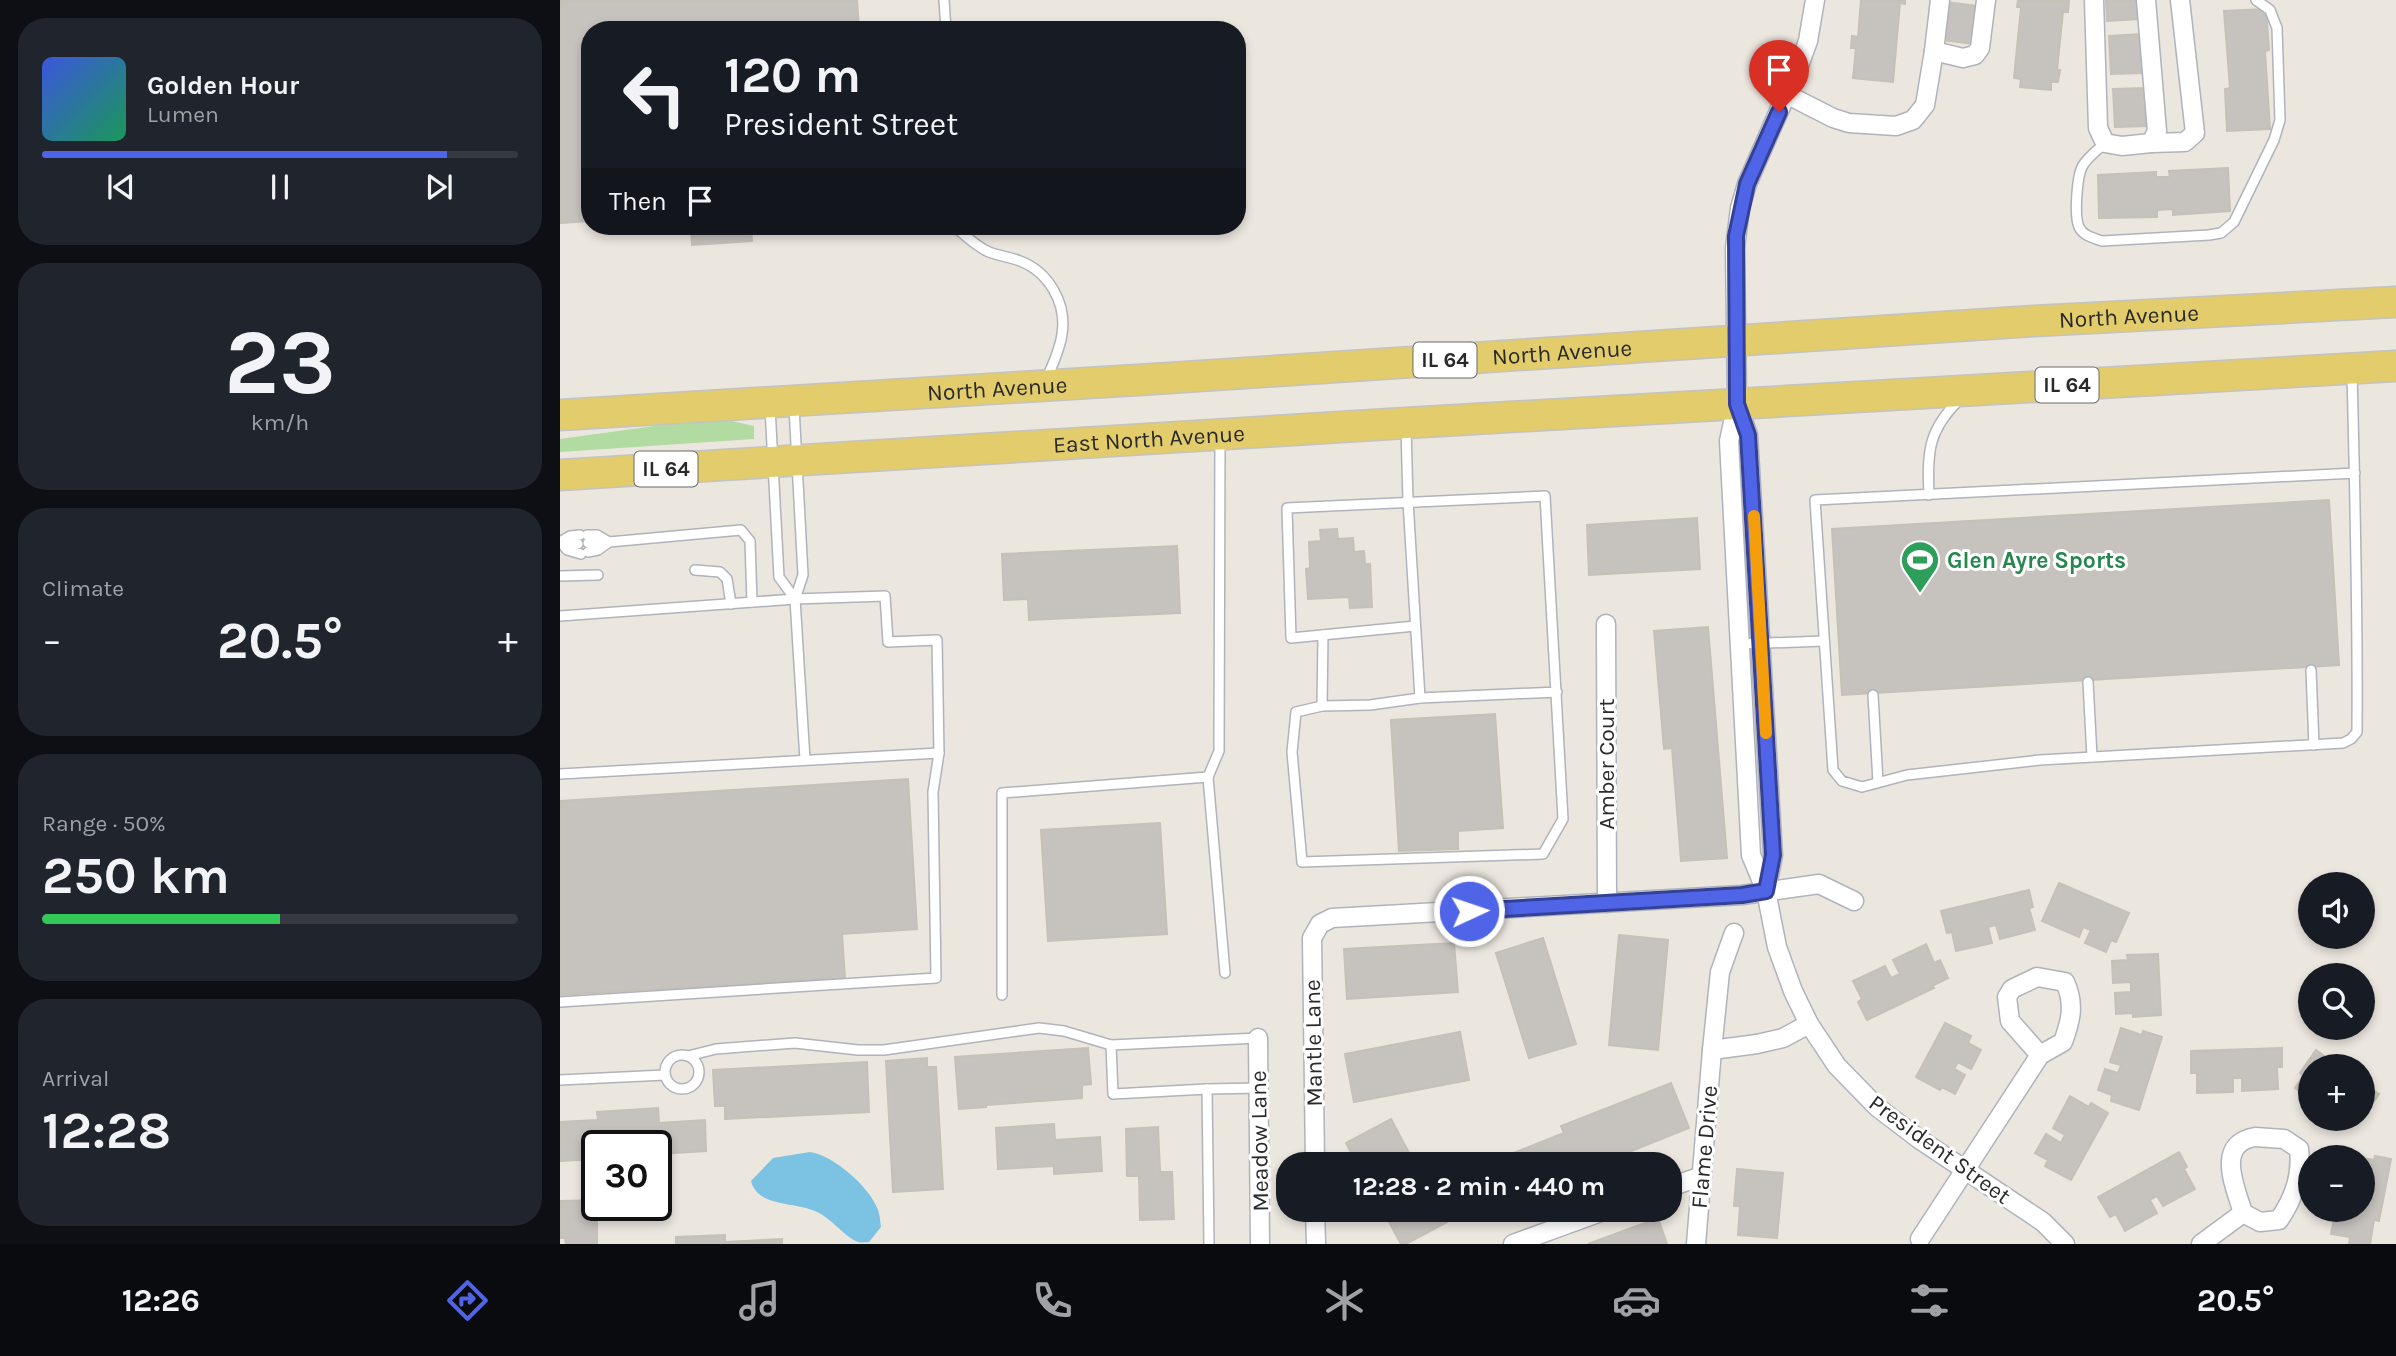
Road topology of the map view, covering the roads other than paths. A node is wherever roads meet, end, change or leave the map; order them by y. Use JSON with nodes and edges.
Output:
{"nodes":[{"id":1,"x":944,"y":0,"type":"edge"},
{"id":2,"x":1815,"y":0,"type":"edge"},
{"id":3,"x":1940,"y":0,"type":"edge"},
{"id":4,"x":1986,"y":0,"type":"edge"},
{"id":5,"x":2094,"y":0,"type":"edge"},
{"id":6,"x":2146,"y":0,"type":"edge"},
{"id":7,"x":2180,"y":0,"type":"edge"},
{"id":8,"x":2256,"y":0,"type":"edge"},
{"id":9,"x":945,"y":21,"type":"edge"},
{"id":10,"x":1934,"y":51,"type":"junction"},
{"id":11,"x":1788,"y":94,"type":"junction"},
{"id":12,"x":2105,"y":142,"type":"junction"},
{"id":13,"x":2151,"y":143,"type":"junction"},
{"id":14,"x":964,"y":235,"type":"edge"},
{"id":15,"x":2396,"y":302,"type":"edge"},
{"id":16,"x":1736,"y":341,"type":"junction"},
{"id":17,"x":2396,"y":366,"type":"edge"},
{"id":18,"x":2352,"y":368,"type":"junction"},
{"id":19,"x":1044,"y":385,"type":"junction"},
{"id":20,"x":1970,"y":390,"type":"junction"},
{"id":21,"x":782,"y":401,"type":"junction"},
{"id":22,"x":1737,"y":404,"type":"junction"},
{"id":23,"x":560,"y":415,"type":"edge"},
{"id":24,"x":1406,"y":422,"type":"junction"},
{"id":25,"x":1220,"y":435,"type":"junction"},
{"id":26,"x":785,"y":461,"type":"junction"},
{"id":27,"x":2355,"y":472,"type":"junction"},
{"id":28,"x":560,"y":475,"type":"edge"},
{"id":29,"x":1929,"y":495,"type":"junction"},
{"id":30,"x":1408,"y":502,"type":"junction"},
{"id":31,"x":561,"y":542,"type":"edge"},
{"id":32,"x":609,"y":542,"type":"junction"},
{"id":33,"x":584,"y":544,"type":"junction"},
{"id":34,"x":695,"y":570,"type":"dead end"},
{"id":35,"x":598,"y":575,"type":"dead end"},
{"id":36,"x":560,"y":576,"type":"edge"},
{"id":37,"x":795,"y":599,"type":"junction"},
{"id":38,"x":751,"y":602,"type":"junction"},
{"id":39,"x":731,"y":604,"type":"junction"},
{"id":40,"x":560,"y":615,"type":"edge"},
{"id":41,"x":1606,"y":624,"type":"dead end"},
{"id":42,"x":1415,"y":626,"type":"junction"},
{"id":43,"x":1322,"y":635,"type":"junction"},
{"id":44,"x":1824,"y":641,"type":"junction"},
{"id":45,"x":1761,"y":643,"type":"junction"},
{"id":46,"x":1740,"y":645,"type":"junction"},
{"id":47,"x":2311,"y":670,"type":"dead end"},
{"id":48,"x":2088,"y":682,"type":"dead end"},
{"id":49,"x":1557,"y":692,"type":"junction"},
{"id":50,"x":1873,"y":695,"type":"dead end"},
{"id":51,"x":1420,"y":698,"type":"junction"},
{"id":52,"x":1322,"y":706,"type":"junction"},
{"id":53,"x":2314,"y":745,"type":"junction"},
{"id":54,"x":939,"y":753,"type":"junction"},
{"id":55,"x":2092,"y":757,"type":"junction"},
{"id":56,"x":805,"y":760,"type":"junction"},
{"id":57,"x":560,"y":774,"type":"edge"},
{"id":58,"x":1208,"y":777,"type":"junction"},
{"id":59,"x":1878,"y":782,"type":"junction"},
{"id":60,"x":1766,"y":891,"type":"junction"},
{"id":61,"x":1854,"y":901,"type":"dead end"},
{"id":62,"x":1606,"y":904,"type":"junction"},
{"id":63,"x":1734,"y":933,"type":"dead end"},
{"id":64,"x":1225,"y":973,"type":"dead end"},
{"id":65,"x":1002,"y":995,"type":"dead end"},
{"id":66,"x":560,"y":1002,"type":"edge"},
{"id":67,"x":1809,"y":1024,"type":"junction"},
{"id":68,"x":1258,"y":1038,"type":"joint"},
{"id":69,"x":1111,"y":1045,"type":"junction"},
{"id":70,"x":1712,"y":1050,"type":"junction"},
{"id":71,"x":2040,"y":1055,"type":"junction"},
{"id":72,"x":688,"y":1056,"type":"junction"},
{"id":73,"x":665,"y":1075,"type":"junction"},
{"id":74,"x":560,"y":1080,"type":"edge"},
{"id":75,"x":1259,"y":1088,"type":"junction"},
{"id":76,"x":1207,"y":1089,"type":"junction"},
{"id":77,"x":1315,"y":1152,"type":"edge"},
{"id":78,"x":1964,"y":1169,"type":"junction"},
{"id":79,"x":1702,"y":1175,"type":"junction"},
{"id":80,"x":1682,"y":1182,"type":"edge"},
{"id":81,"x":2243,"y":1213,"type":"junction"},
{"id":82,"x":1315,"y":1222,"type":"edge"},
{"id":83,"x":1573,"y":1222,"type":"edge"},
{"id":84,"x":1920,"y":1239,"type":"dead end"},
{"id":85,"x":1209,"y":1244,"type":"edge"},
{"id":86,"x":1260,"y":1244,"type":"edge"},
{"id":87,"x":1315,"y":1244,"type":"edge"},
{"id":88,"x":1513,"y":1244,"type":"edge"},
{"id":89,"x":1696,"y":1244,"type":"edge"},
{"id":90,"x":2065,"y":1244,"type":"edge"},
{"id":91,"x":2201,"y":1244,"type":"edge"}],
"edges":[{"from":1,"to":9,"type":"lane"},
{"from":2,"to":11,"type":"street","name":"President Street"},
{"from":3,"to":10,"type":"street"},
{"from":4,"to":10,"type":"street"},
{"from":5,"to":12,"type":"street"},
{"from":6,"to":13,"type":"street"},
{"from":7,"to":13,"type":"street"},
{"from":8,"to":12,"type":"lane"},
{"from":10,"to":11,"type":"street"},
{"from":11,"to":16,"type":"street","name":"President Street"},
{"from":12,"to":13,"type":"street"},
{"from":14,"to":19,"type":"lane"},
{"from":15,"to":16,"type":"main road","name":"North Avenue","number":"IL 64"},
{"from":16,"to":19,"type":"main road","name":"North Avenue","number":"IL 64"},
{"from":16,"to":22,"type":"street","name":"President Street"},
{"from":17,"to":18,"type":"main road","number":"IL 64"},
{"from":18,"to":20,"type":"main road","number":"IL 64"},
{"from":18,"to":27,"type":"lane"},
{"from":19,"to":21,"type":"main road","name":"North Avenue","number":"IL 64"},
{"from":20,"to":22,"type":"main road","number":"IL 64"},
{"from":20,"to":29,"type":"lane"},
{"from":21,"to":23,"type":"main road","name":"North Avenue","number":"IL 64"},
{"from":21,"to":26,"type":"lane"},
{"from":21,"to":26,"type":"lane"},
{"from":22,"to":24,"type":"main road","name":"East North Avenue","number":"IL 64"},
{"from":22,"to":45,"type":"street","name":"President Street"},
{"from":22,"to":46,"type":"street","name":"President Street"},
{"from":24,"to":25,"type":"main road","name":"East North Avenue","number":"IL 64"},
{"from":24,"to":30,"type":"lane"},
{"from":25,"to":26,"type":"main road","name":"East North Avenue","number":"IL 64"},
{"from":25,"to":58,"type":"lane"},
{"from":26,"to":28,"type":"main road","name":"East North Avenue","number":"IL 64"},
{"from":26,"to":37,"type":"lane"},
{"from":26,"to":37,"type":"lane"},
{"from":27,"to":29,"type":"lane"},
{"from":27,"to":53,"type":"lane"},
{"from":29,"to":44,"type":"lane"},
{"from":30,"to":42,"type":"lane"},
{"from":30,"to":43,"type":"lane"},
{"from":30,"to":49,"type":"lane"},
{"from":31,"to":33,"type":"lane"},
{"from":32,"to":33,"type":"lane"},
{"from":32,"to":33,"type":"lane"},
{"from":32,"to":38,"type":"lane"},
{"from":34,"to":39,"type":"lane"},
{"from":35,"to":36,"type":"lane"},
{"from":37,"to":38,"type":"lane"},
{"from":37,"to":54,"type":"lane"},
{"from":37,"to":56,"type":"lane"},
{"from":38,"to":39,"type":"lane"},
{"from":39,"to":40,"type":"lane"},
{"from":41,"to":62,"type":"street","name":"Amber Court"},
{"from":42,"to":43,"type":"lane"},
{"from":42,"to":51,"type":"lane"},
{"from":43,"to":52,"type":"lane"},
{"from":44,"to":45,"type":"lane"},
{"from":44,"to":59,"type":"lane"},
{"from":45,"to":46,"type":"lane"},
{"from":45,"to":60,"type":"street","name":"President Street"},
{"from":46,"to":60,"type":"street","name":"President Street"},
{"from":47,"to":53,"type":"lane"},
{"from":48,"to":55,"type":"lane"},
{"from":49,"to":51,"type":"lane"},
{"from":49,"to":52,"type":"lane"},
{"from":50,"to":59,"type":"lane"},
{"from":51,"to":52,"type":"lane"},
{"from":53,"to":55,"type":"lane"},
{"from":54,"to":56,"type":"lane"},
{"from":54,"to":66,"type":"lane"},
{"from":55,"to":59,"type":"lane"},
{"from":56,"to":57,"type":"lane"},
{"from":58,"to":64,"type":"lane"},
{"from":58,"to":65,"type":"lane"},
{"from":60,"to":61,"type":"street"},
{"from":60,"to":62,"type":"street"},
{"from":60,"to":67,"type":"street","name":"President Street"},
{"from":62,"to":77,"type":"street","name":"Mantle Lane"},
{"from":63,"to":70,"type":"street","name":"Flame Drive"},
{"from":67,"to":70,"type":"street"},
{"from":67,"to":78,"type":"street","name":"President Street"},
{"from":68,"to":69,"type":"lane"},
{"from":68,"to":75,"type":"street","name":"Meadow Lane"},
{"from":69,"to":72,"type":"lane"},
{"from":69,"to":76,"type":"lane"},
{"from":70,"to":79,"type":"street","name":"Flame Drive"},
{"from":71,"to":71,"type":"street"},
{"from":71,"to":78,"type":"street"},
{"from":72,"to":73,"type":"lane"},
{"from":72,"to":73,"type":"lane"},
{"from":73,"to":74,"type":"lane"},
{"from":75,"to":76,"type":"lane"},
{"from":75,"to":86,"type":"street","name":"Meadow Lane"},
{"from":76,"to":85,"type":"lane"},
{"from":78,"to":84,"type":"street"},
{"from":78,"to":90,"type":"street","name":"President Street"},
{"from":79,"to":80,"type":"street"},
{"from":79,"to":89,"type":"street","name":"Flame Drive"},
{"from":81,"to":81,"type":"street"},
{"from":81,"to":91,"type":"street"},
{"from":82,"to":87,"type":"street"},
{"from":83,"to":88,"type":"street"}]}
